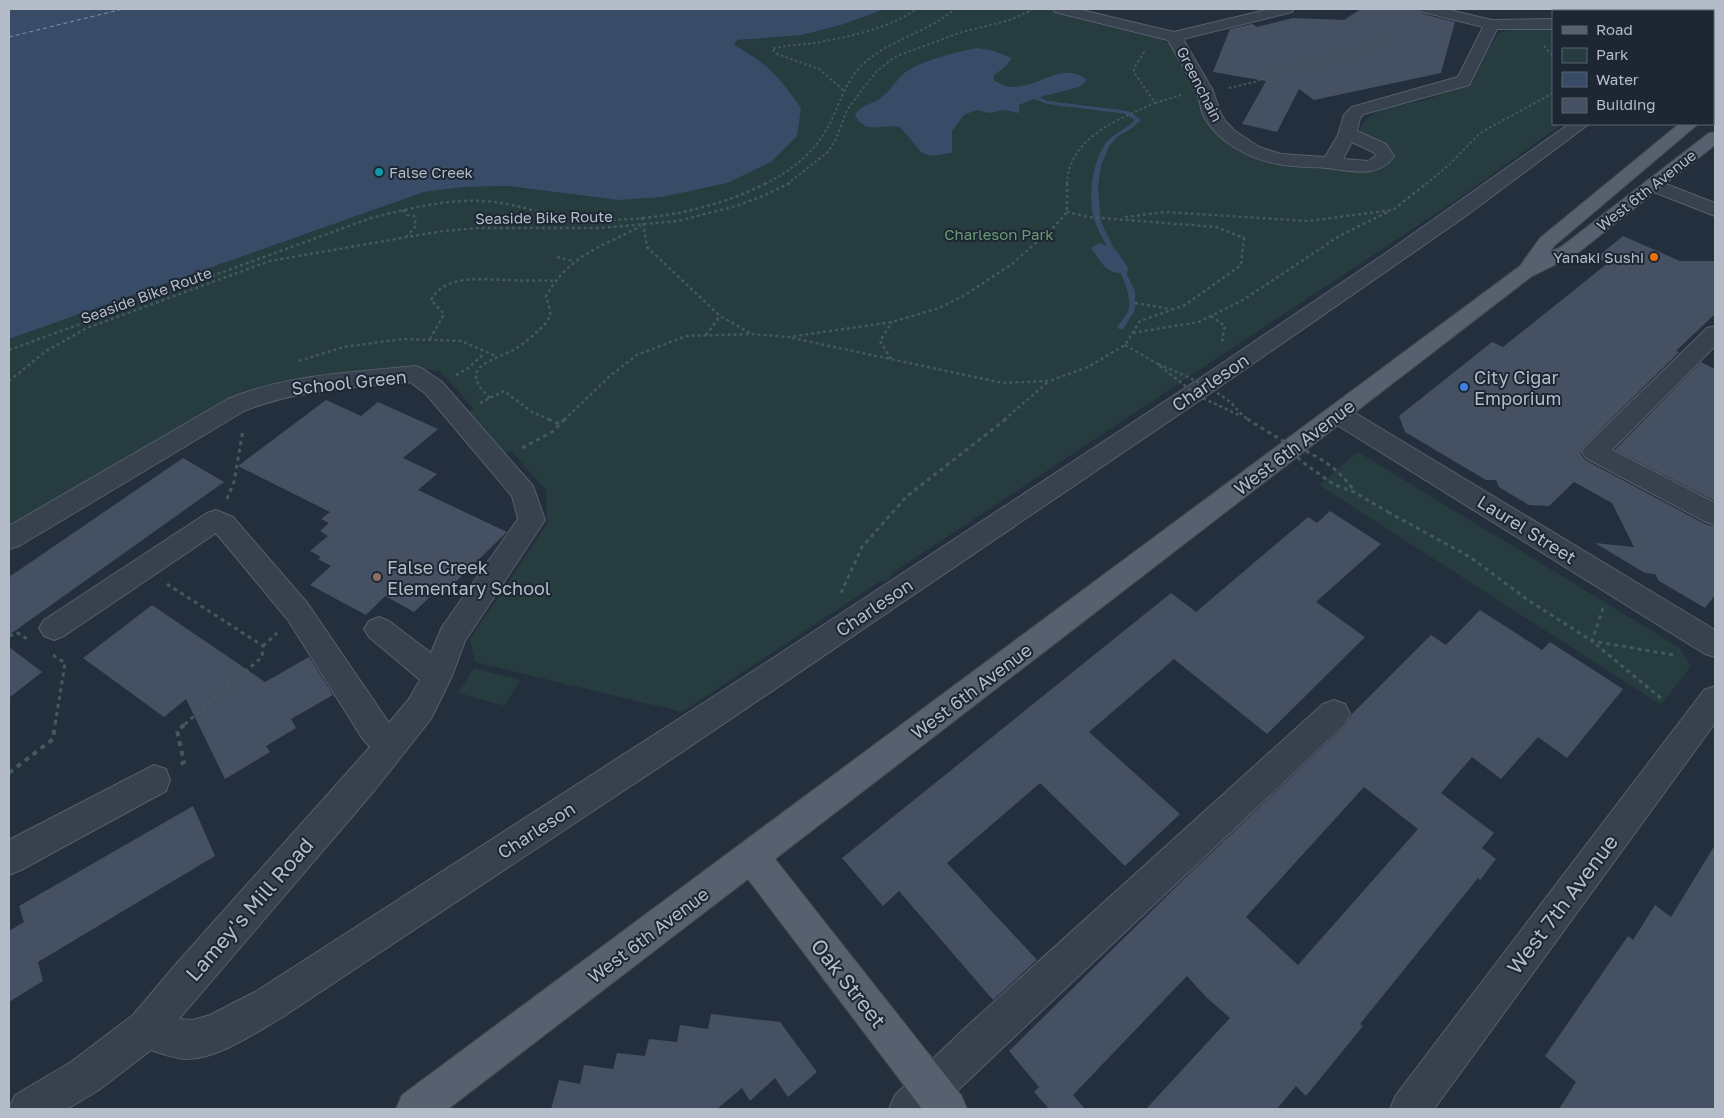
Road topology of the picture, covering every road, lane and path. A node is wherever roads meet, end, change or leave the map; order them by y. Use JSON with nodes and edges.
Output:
{"nodes":[{"id":1,"x":917,"y":9,"type":"edge"},
{"id":2,"x":955,"y":9,"type":"edge"},
{"id":3,"x":1034,"y":9,"type":"edge"},
{"id":4,"x":1060,"y":9,"type":"edge"},
{"id":5,"x":1287,"y":9,"type":"edge"},
{"id":6,"x":1428,"y":9,"type":"edge"},
{"id":7,"x":1552,"y":24,"type":"edge"},
{"id":8,"x":1492,"y":25,"type":"junction"},
{"id":9,"x":1383,"y":33,"type":"dead end"},
{"id":10,"x":1174,"y":37,"type":"junction"},
{"id":11,"x":1544,"y":46,"type":"dead end"},
{"id":12,"x":1552,"y":55,"type":"edge"},
{"id":13,"x":843,"y":90,"type":"junction"},
{"id":14,"x":1205,"y":91,"type":"junction"},
{"id":15,"x":1579,"y":125,"type":"edge"},
{"id":16,"x":1688,"y":125,"type":"edge"},
{"id":17,"x":1348,"y":134,"type":"junction"},
{"id":18,"x":1715,"y":138,"type":"edge"},
{"id":19,"x":1336,"y":163,"type":"junction"},
{"id":20,"x":1653,"y":185,"type":"junction"},
{"id":21,"x":403,"y":210,"type":"junction"},
{"id":22,"x":1393,"y":210,"type":"dead end"},
{"id":23,"x":1715,"y":210,"type":"edge"},
{"id":24,"x":1067,"y":212,"type":"junction"},
{"id":25,"x":642,"y":217,"type":"junction"},
{"id":26,"x":642,"y":225,"type":"junction"},
{"id":27,"x":405,"y":238,"type":"junction"},
{"id":28,"x":557,"y":257,"type":"dead end"},
{"id":29,"x":574,"y":261,"type":"junction"},
{"id":30,"x":1524,"y":272,"type":"junction"},
{"id":31,"x":554,"y":281,"type":"junction"},
{"id":32,"x":1135,"y":302,"type":"dead end"},
{"id":33,"x":1173,"y":310,"type":"junction"},
{"id":34,"x":720,"y":316,"type":"junction"},
{"id":35,"x":1211,"y":316,"type":"junction"},
{"id":36,"x":892,"y":322,"type":"junction"},
{"id":37,"x":1715,"y":333,"type":"edge"},
{"id":38,"x":752,"y":334,"type":"junction"},
{"id":39,"x":1133,"y":334,"type":"junction"},
{"id":40,"x":706,"y":335,"type":"junction"},
{"id":41,"x":789,"y":337,"type":"junction"},
{"id":42,"x":430,"y":338,"type":"dead end"},
{"id":43,"x":1125,"y":346,"type":"junction"},
{"id":44,"x":9,"y":350,"type":"edge"},
{"id":45,"x":484,"y":354,"type":"dead end"},
{"id":46,"x":891,"y":360,"type":"junction"},
{"id":47,"x":1243,"y":360,"type":"junction"},
{"id":48,"x":1158,"y":364,"type":"junction"},
{"id":49,"x":471,"y":366,"type":"dead end"},
{"id":50,"x":9,"y":381,"type":"edge"},
{"id":51,"x":1049,"y":381,"type":"junction"},
{"id":52,"x":490,"y":398,"type":"junction"},
{"id":53,"x":250,"y":399,"type":"junction"},
{"id":54,"x":1338,"y":414,"type":"junction"},
{"id":55,"x":457,"y":415,"type":"junction"},
{"id":56,"x":1242,"y":416,"type":"junction"},
{"id":57,"x":560,"y":424,"type":"junction"},
{"id":58,"x":1283,"y":441,"type":"junction"},
{"id":59,"x":498,"y":461,"type":"junction"},
{"id":60,"x":1354,"y":492,"type":"junction"},
{"id":61,"x":226,"y":503,"type":"dead end"},
{"id":62,"x":1715,"y":516,"type":"edge"},
{"id":63,"x":9,"y":539,"type":"edge"},
{"id":64,"x":144,"y":569,"type":"junction"},
{"id":65,"x":840,"y":595,"type":"dead end"},
{"id":66,"x":1600,"y":613,"type":"dead end"},
{"id":67,"x":379,"y":629,"type":"dead end"},
{"id":68,"x":9,"y":636,"type":"edge"},
{"id":69,"x":46,"y":641,"type":"junction"},
{"id":70,"x":1592,"y":641,"type":"junction"},
{"id":71,"x":1715,"y":645,"type":"edge"},
{"id":72,"x":1678,"y":656,"type":"dead end"},
{"id":73,"x":437,"y":676,"type":"junction"},
{"id":74,"x":1715,"y":699,"type":"edge"},
{"id":75,"x":1663,"y":700,"type":"dead end"},
{"id":76,"x":1334,"y":714,"type":"dead end"},
{"id":77,"x":390,"y":747,"type":"junction"},
{"id":78,"x":9,"y":773,"type":"edge"},
{"id":79,"x":154,"y":780,"type":"joint"},
{"id":80,"x":752,"y":857,"type":"junction"},
{"id":81,"x":9,"y":858,"type":"edge"},
{"id":82,"x":147,"y":1029,"type":"junction"},
{"id":83,"x":929,"y":1102,"type":"edge"},
{"id":84,"x":29,"y":1109,"type":"edge"},
{"id":85,"x":416,"y":1109,"type":"edge"},
{"id":86,"x":1410,"y":1109,"type":"edge"}],
"edges":[{"from":1,"to":13,"type":"path"},
{"from":2,"to":13,"type":"path"},
{"from":3,"to":26,"type":"path","name":"Seaside Bike Route"},
{"from":4,"to":10,"type":"street","name":"Greenchain"},
{"from":5,"to":10,"type":"street"},
{"from":6,"to":8,"type":"street"},
{"from":7,"to":8,"type":"street"},
{"from":8,"to":17,"type":"street"},
{"from":9,"to":14,"type":"path"},
{"from":10,"to":14,"type":"street","name":"Greenchain"},
{"from":10,"to":24,"type":"path"},
{"from":11,"to":12,"type":"path"},
{"from":13,"to":25,"type":"path"},
{"from":14,"to":19,"type":"street","name":"Greenchain"},
{"from":15,"to":47,"type":"street","name":"Charleson"},
{"from":16,"to":30,"type":"main road","name":"West 6th Avenue"},
{"from":17,"to":19,"type":"street"},
{"from":17,"to":19,"type":"street","name":"Greenchain"},
{"from":18,"to":20,"type":"main road","name":"West 6th Avenue"},
{"from":20,"to":23,"type":"street"},
{"from":20,"to":30,"type":"main road","name":"West 6th Avenue"},
{"from":21,"to":25,"type":"path"},
{"from":21,"to":27,"type":"path"},
{"from":21,"to":44,"type":"path"},
{"from":22,"to":35,"type":"path"},
{"from":24,"to":33,"type":"path"},
{"from":24,"to":36,"type":"path"},
{"from":25,"to":26,"type":"path"},
{"from":26,"to":27,"type":"path","name":"Seaside Bike Route"},
{"from":26,"to":29,"type":"path"},
{"from":26,"to":34,"type":"path"},
{"from":27,"to":50,"type":"path","name":"Seaside Bike Route"},
{"from":28,"to":29,"type":"path"},
{"from":29,"to":31,"type":"path"},
{"from":30,"to":54,"type":"main road","name":"West 6th Avenue"},
{"from":31,"to":42,"type":"path"},
{"from":31,"to":52,"type":"path"},
{"from":32,"to":33,"type":"path"},
{"from":33,"to":39,"type":"path"},
{"from":34,"to":38,"type":"path"},
{"from":34,"to":40,"type":"path"},
{"from":35,"to":39,"type":"path"},
{"from":35,"to":47,"type":"path"},
{"from":36,"to":41,"type":"path"},
{"from":36,"to":46,"type":"path"},
{"from":37,"to":62,"type":"street"},
{"from":38,"to":40,"type":"path"},
{"from":38,"to":41,"type":"path"},
{"from":39,"to":43,"type":"path"},
{"from":40,"to":57,"type":"path"},
{"from":41,"to":46,"type":"path"},
{"from":43,"to":48,"type":"path"},
{"from":43,"to":51,"type":"path"},
{"from":45,"to":49,"type":"path"},
{"from":46,"to":51,"type":"path"},
{"from":47,"to":82,"type":"street","name":"Charleson"},
{"from":48,"to":56,"type":"path","bridge":true},
{"from":48,"to":56,"type":"path","bridge":true},
{"from":51,"to":65,"type":"path"},
{"from":52,"to":55,"type":"path"},
{"from":52,"to":57,"type":"path"},
{"from":53,"to":55,"type":"street","name":"School Green"},
{"from":53,"to":61,"type":"path"},
{"from":53,"to":63,"type":"street","name":"School Green"},
{"from":54,"to":71,"type":"street","name":"Laurel Street"},
{"from":54,"to":80,"type":"main road","name":"West 6th Avenue"},
{"from":55,"to":59,"type":"street","name":"School Green"},
{"from":56,"to":58,"type":"path","bridge":true},
{"from":57,"to":59,"type":"path"},
{"from":58,"to":60,"type":"path","bridge":true},
{"from":58,"to":60,"type":"path","bridge":true},
{"from":59,"to":73,"type":"street","name":"School Green"},
{"from":60,"to":70,"type":"path","bridge":true},
{"from":64,"to":69,"type":"street"},
{"from":64,"to":77,"type":"street"},
{"from":64,"to":79,"type":"path"},
{"from":66,"to":70,"type":"path"},
{"from":67,"to":73,"type":"street"},
{"from":68,"to":69,"type":"path"},
{"from":69,"to":78,"type":"path"},
{"from":70,"to":72,"type":"path"},
{"from":70,"to":75,"type":"path"},
{"from":73,"to":77,"type":"street","name":"Lamey's Mill Road"},
{"from":74,"to":86,"type":"street","name":"West 7th Avenue"},
{"from":76,"to":83,"type":"street"},
{"from":77,"to":82,"type":"street","name":"Lamey's Mill Road"},
{"from":79,"to":81,"type":"street"},
{"from":80,"to":83,"type":"main road","name":"Oak Street"},
{"from":80,"to":85,"type":"main road","name":"West 6th Avenue"},
{"from":82,"to":84,"type":"street","name":"Lamey's Mill Road"}]}
